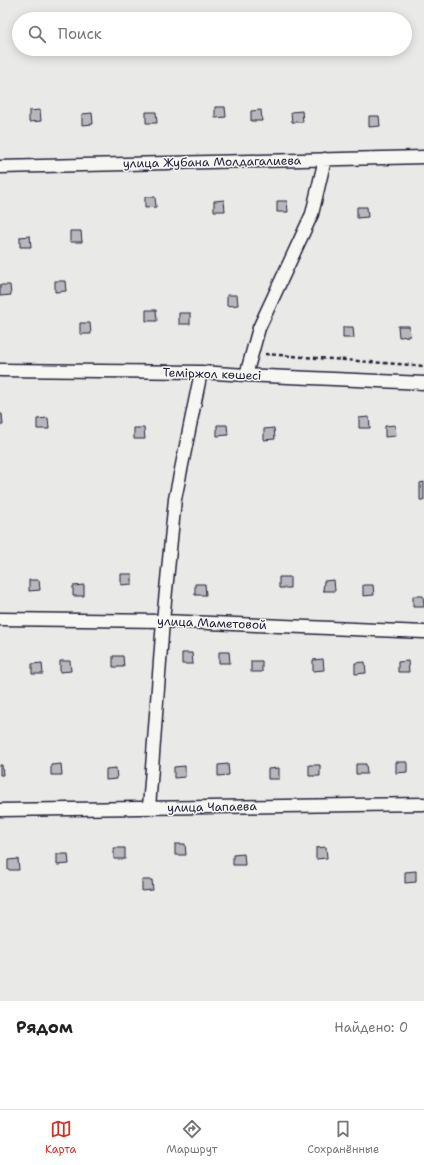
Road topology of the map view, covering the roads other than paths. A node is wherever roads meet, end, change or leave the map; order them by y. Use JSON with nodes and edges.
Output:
{"nodes":[{"id":1,"x":424,"y":157,"type":"edge"},
{"id":2,"x":325,"y":159,"type":"junction"},
{"id":3,"x":0,"y":167,"type":"edge"},
{"id":4,"x":0,"y":370,"type":"edge"},
{"id":5,"x":202,"y":372,"type":"junction"},
{"id":6,"x":246,"y":375,"type":"junction"},
{"id":7,"x":424,"y":383,"type":"edge"},
{"id":8,"x":0,"y":618,"type":"edge"},
{"id":9,"x":163,"y":621,"type":"junction"},
{"id":10,"x":424,"y":632,"type":"edge"},
{"id":11,"x":424,"y":804,"type":"edge"},
{"id":12,"x":149,"y":808,"type":"junction"},
{"id":13,"x":0,"y":810,"type":"edge"}],
"edges":[{"from":1,"to":2,"type":"street","name":"улица Жубана Молдагалиева"},
{"from":2,"to":3,"type":"street","name":"улица Жубана Молдагалиева"},
{"from":2,"to":6,"type":"street"},
{"from":4,"to":5,"type":"street","name":"Теміржол көшесі"},
{"from":5,"to":6,"type":"street","name":"Теміржол көшесі"},
{"from":5,"to":9,"type":"street"},
{"from":6,"to":7,"type":"street","name":"Теміржол көшесі"},
{"from":8,"to":9,"type":"street","name":"улица Маметовой"},
{"from":9,"to":10,"type":"street","name":"улица Маметовой"},
{"from":9,"to":12,"type":"street"},
{"from":11,"to":12,"type":"street","name":"улица Чапаева"},
{"from":12,"to":13,"type":"street","name":"улица Чапаева"}]}
